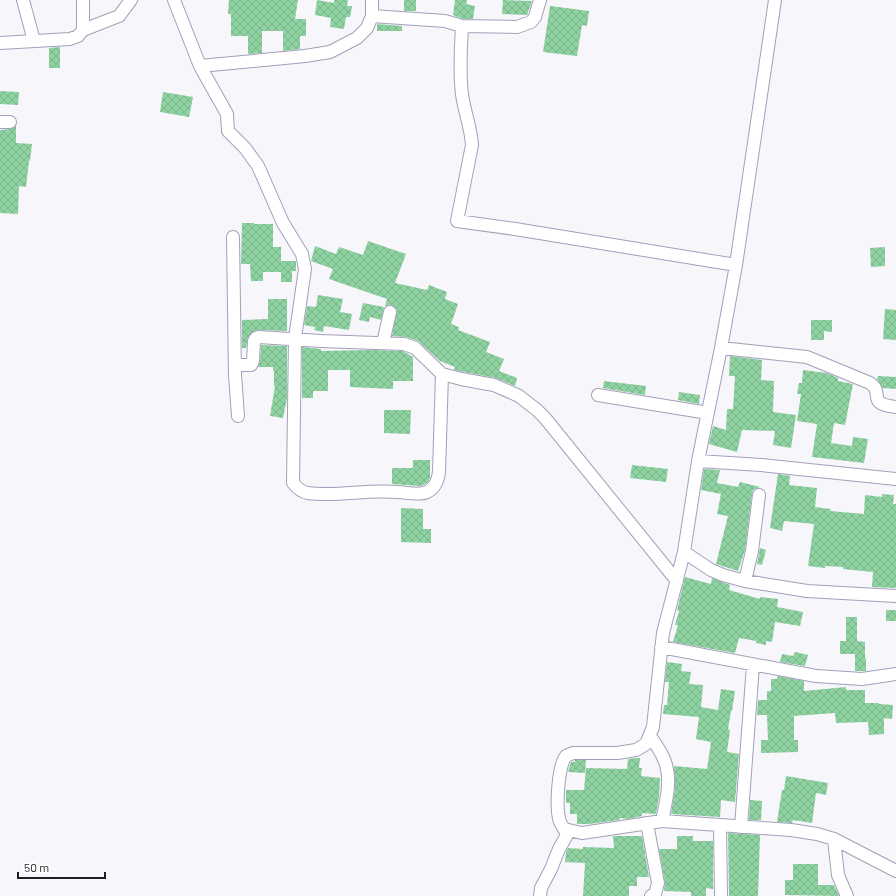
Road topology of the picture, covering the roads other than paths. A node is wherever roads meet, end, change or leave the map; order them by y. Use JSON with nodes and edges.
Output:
{"nodes":[{"id":1,"x":23,"y":0,"type":"edge"},
{"id":2,"x":83,"y":0,"type":"edge"},
{"id":3,"x":131,"y":0,"type":"edge"},
{"id":4,"x":174,"y":0,"type":"edge"},
{"id":5,"x":372,"y":0,"type":"edge"},
{"id":6,"x":540,"y":0,"type":"edge"},
{"id":7,"x":775,"y":0,"type":"edge"},
{"id":8,"x":372,"y":16,"type":"junction"},
{"id":9,"x":462,"y":26,"type":"junction"},
{"id":10,"x":83,"y":30,"type":"junction"},
{"id":11,"x":34,"y":41,"type":"junction"},
{"id":12,"x":0,"y":43,"type":"edge"},
{"id":13,"x":200,"y":66,"type":"junction"},
{"id":14,"x":233,"y":236,"type":"dead end"},
{"id":15,"x":736,"y":266,"type":"junction"},
{"id":16,"x":390,"y":312,"type":"dead end"},
{"id":17,"x":295,"y":338,"type":"junction"},
{"id":18,"x":383,"y":343,"type":"junction"},
{"id":19,"x":721,"y":348,"type":"junction"},
{"id":20,"x":235,"y":365,"type":"junction"},
{"id":21,"x":442,"y":374,"type":"junction"},
{"id":22,"x":598,"y":395,"type":"dead end"},
{"id":23,"x":896,"y":407,"type":"edge"},
{"id":24,"x":708,"y":413,"type":"junction"},
{"id":25,"x":238,"y":416,"type":"dead end"},
{"id":26,"x":698,"y":461,"type":"junction"},
{"id":27,"x":896,"y":479,"type":"edge"},
{"id":28,"x":759,"y":495,"type":"dead end"},
{"id":29,"x":684,"y":554,"type":"junction"},
{"id":30,"x":678,"y":577,"type":"junction"},
{"id":31,"x":745,"y":581,"type":"junction"},
{"id":32,"x":896,"y":596,"type":"edge"},
{"id":33,"x":661,"y":647,"type":"junction"},
{"id":34,"x":753,"y":665,"type":"junction"},
{"id":35,"x":896,"y":674,"type":"edge"},
{"id":36,"x":650,"y":736,"type":"junction"},
{"id":37,"x":662,"y":821,"type":"junction"},
{"id":38,"x":647,"y":823,"type":"junction"},
{"id":39,"x":720,"y":826,"type":"junction"},
{"id":40,"x":741,"y":827,"type":"junction"},
{"id":41,"x":569,"y":831,"type":"junction"},
{"id":42,"x":834,"y":839,"type":"junction"},
{"id":43,"x":896,"y":871,"type":"edge"},
{"id":44,"x":540,"y":896,"type":"edge"},
{"id":45,"x":651,"y":896,"type":"edge"},
{"id":46,"x":721,"y":896,"type":"edge"},
{"id":47,"x":847,"y":896,"type":"edge"}],
"edges":[{"from":1,"to":11,"type":"street"},
{"from":2,"to":10,"type":"street"},
{"from":3,"to":10,"type":"street"},
{"from":4,"to":13,"type":"street"},
{"from":5,"to":8,"type":"street"},
{"from":6,"to":9,"type":"street"},
{"from":7,"to":15,"type":"street"},
{"from":8,"to":9,"type":"street"},
{"from":8,"to":13,"type":"street"},
{"from":9,"to":15,"type":"street"},
{"from":10,"to":11,"type":"street"},
{"from":11,"to":12,"type":"street"},
{"from":13,"to":17,"type":"street"},
{"from":14,"to":20,"type":"street"},
{"from":15,"to":19,"type":"street"},
{"from":16,"to":18,"type":"street"},
{"from":17,"to":18,"type":"street"},
{"from":17,"to":20,"type":"street"},
{"from":17,"to":21,"type":"street"},
{"from":18,"to":21,"type":"street"},
{"from":19,"to":23,"type":"street"},
{"from":19,"to":24,"type":"street"},
{"from":20,"to":25,"type":"street"},
{"from":21,"to":30,"type":"street"},
{"from":22,"to":24,"type":"street"},
{"from":24,"to":26,"type":"street"},
{"from":26,"to":27,"type":"street"},
{"from":26,"to":29,"type":"street"},
{"from":28,"to":31,"type":"street"},
{"from":29,"to":30,"type":"street"},
{"from":29,"to":31,"type":"street"},
{"from":30,"to":33,"type":"street"},
{"from":31,"to":32,"type":"street"},
{"from":33,"to":34,"type":"street"},
{"from":33,"to":36,"type":"street"},
{"from":34,"to":35,"type":"street"},
{"from":34,"to":40,"type":"street"},
{"from":36,"to":37,"type":"street"},
{"from":36,"to":41,"type":"street"},
{"from":37,"to":38,"type":"street"},
{"from":37,"to":39,"type":"street"},
{"from":38,"to":41,"type":"street"},
{"from":38,"to":45,"type":"street"},
{"from":39,"to":40,"type":"street"},
{"from":39,"to":46,"type":"street"},
{"from":40,"to":42,"type":"street"},
{"from":41,"to":44,"type":"street"},
{"from":42,"to":43,"type":"street"},
{"from":42,"to":47,"type":"street"}]}
